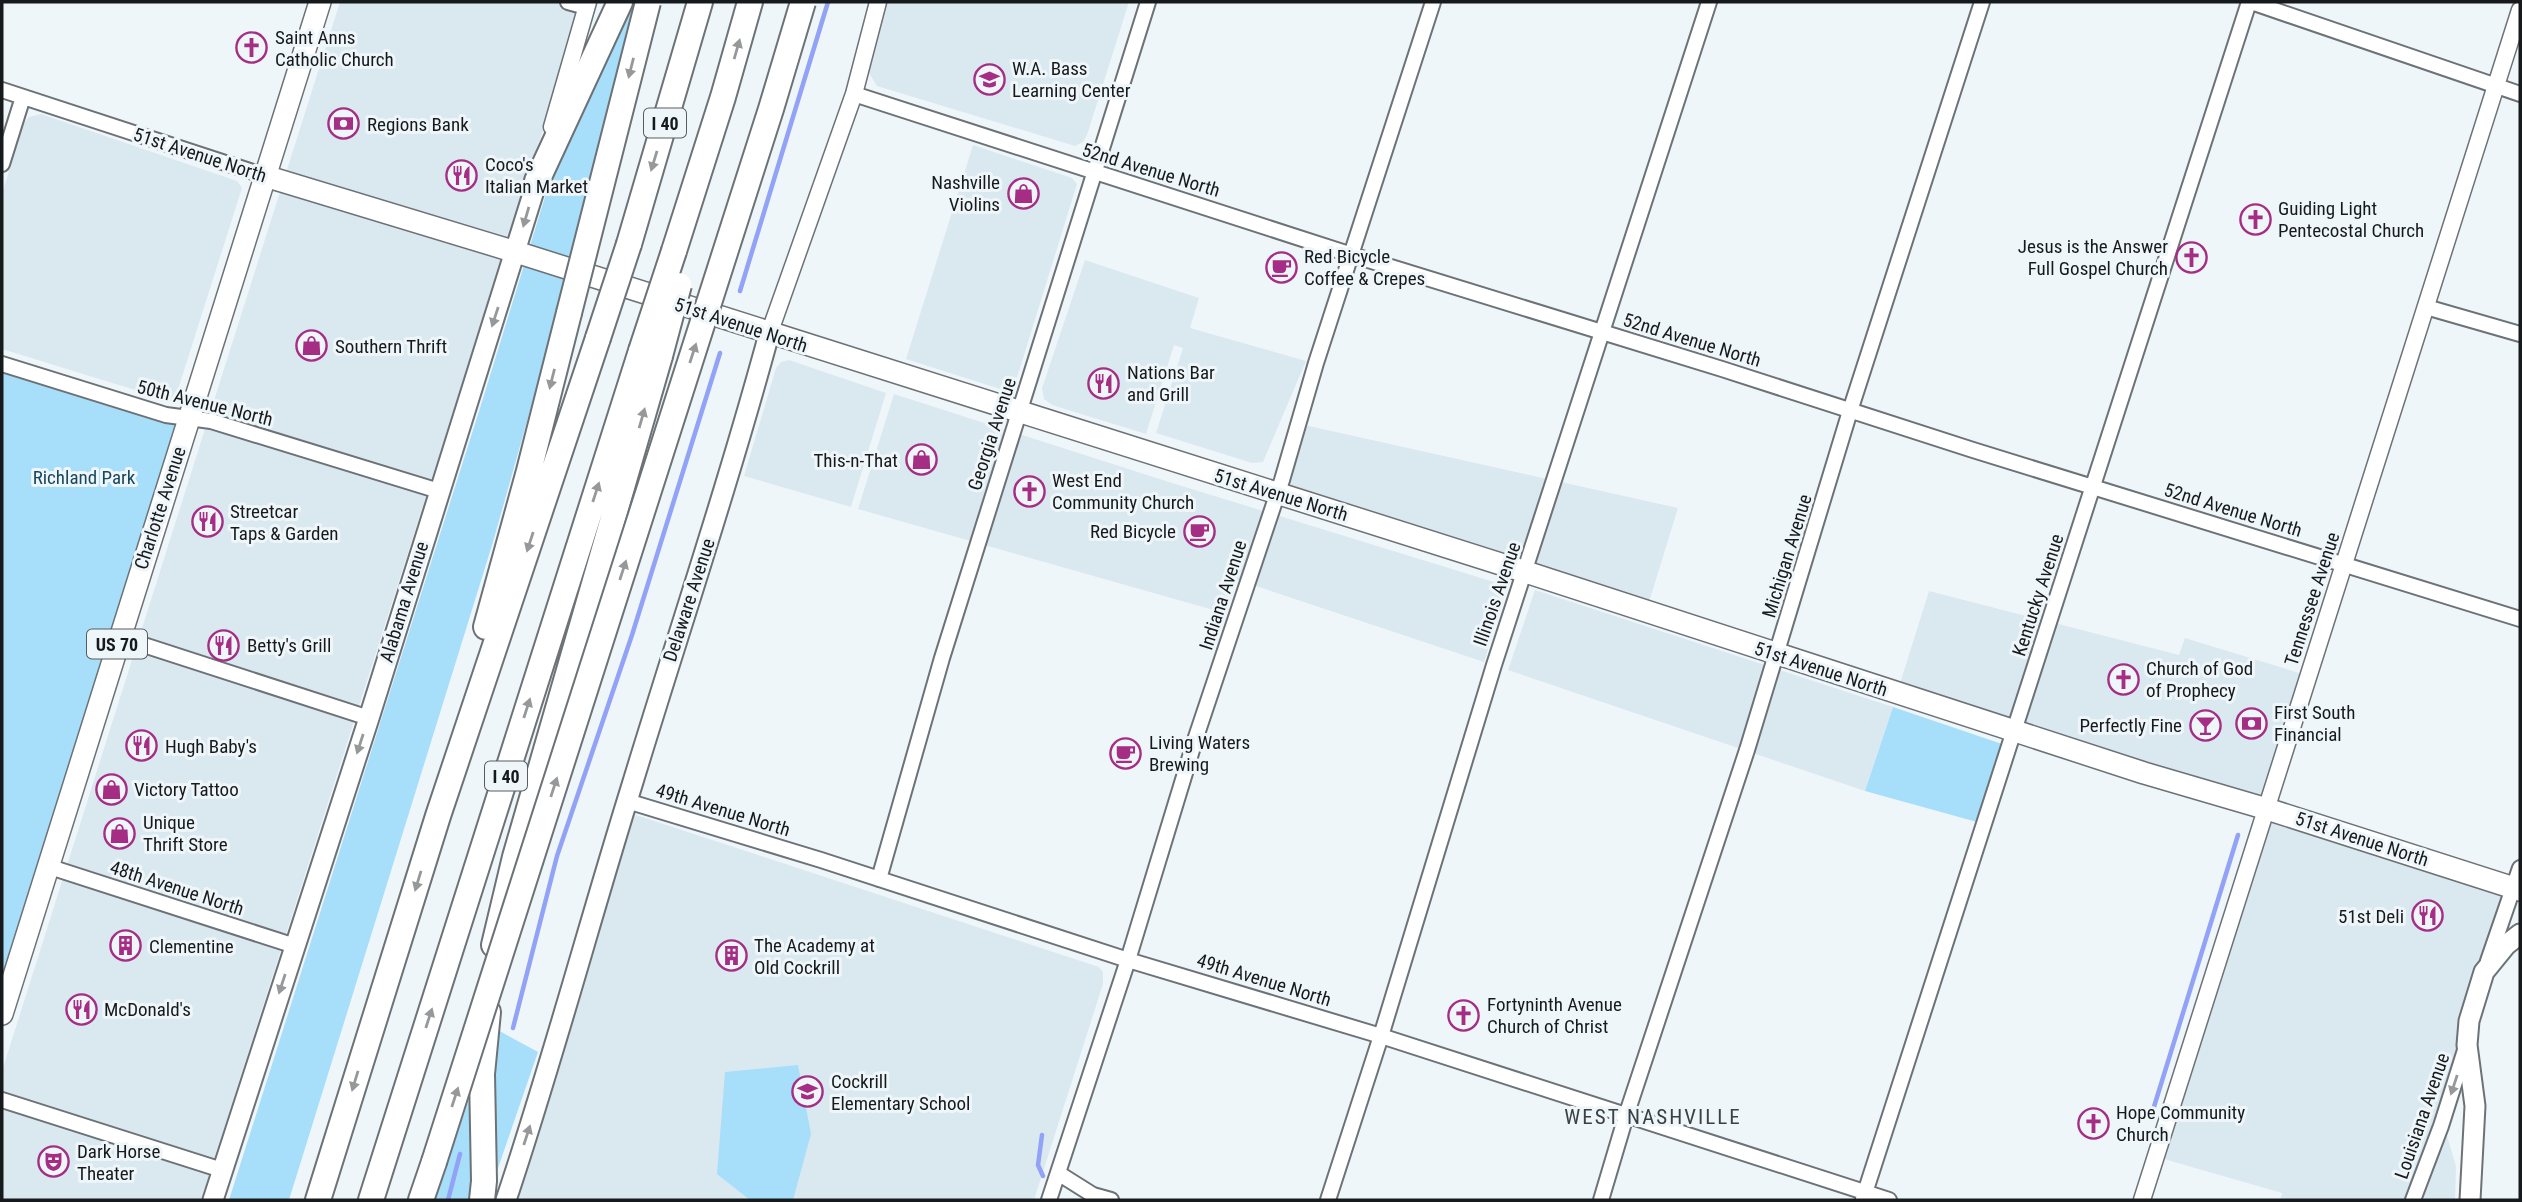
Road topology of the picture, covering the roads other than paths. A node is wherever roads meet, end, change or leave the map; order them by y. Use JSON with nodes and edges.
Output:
{"nodes":[{"id":1,"x":320,"y":2,"type":"edge"},
{"id":2,"x":568,"y":2,"type":"edge"},
{"id":3,"x":620,"y":2,"type":"edge"},
{"id":4,"x":648,"y":2,"type":"edge"},
{"id":5,"x":700,"y":2,"type":"edge"},
{"id":6,"x":750,"y":2,"type":"edge"},
{"id":7,"x":803,"y":2,"type":"edge"},
{"id":8,"x":878,"y":2,"type":"edge"},
{"id":9,"x":1148,"y":2,"type":"edge"},
{"id":10,"x":1433,"y":2,"type":"edge"},
{"id":11,"x":1709,"y":2,"type":"edge"},
{"id":12,"x":1982,"y":2,"type":"edge"},
{"id":13,"x":2250,"y":2,"type":"edge"},
{"id":14,"x":587,"y":5,"type":"edge"},
{"id":15,"x":2520,"y":10,"type":"edge"},
{"id":16,"x":2496,"y":86,"type":"junction"},
{"id":17,"x":2,"y":90,"type":"edge"},
{"id":18,"x":854,"y":94,"type":"junction"},
{"id":19,"x":2520,"y":94,"type":"edge"},
{"id":20,"x":23,"y":97,"type":"junction"},
{"id":21,"x":2,"y":164,"type":"edge"},
{"id":22,"x":1096,"y":172,"type":"junction"},
{"id":23,"x":265,"y":176,"type":"junction"},
{"id":24,"x":537,"y":181,"type":"junction"},
{"id":25,"x":516,"y":252,"type":"junction"},
{"id":26,"x":1352,"y":255,"type":"junction"},
{"id":27,"x":2426,"y":307,"type":"junction"},
{"id":28,"x":1602,"y":332,"type":"junction"},
{"id":29,"x":769,"y":334,"type":"junction"},
{"id":30,"x":2520,"y":334,"type":"edge"},
{"id":31,"x":651,"y":354,"type":"junction"},
{"id":32,"x":2,"y":364,"type":"edge"},
{"id":33,"x":1850,"y":411,"type":"junction"},
{"id":34,"x":1019,"y":413,"type":"junction"},
{"id":35,"x":188,"y":418,"type":"junction"},
{"id":36,"x":2093,"y":488,"type":"junction"},
{"id":37,"x":439,"y":491,"type":"junction"},
{"id":38,"x":1278,"y":494,"type":"junction"},
{"id":39,"x":2344,"y":565,"type":"junction"},
{"id":40,"x":1526,"y":572,"type":"junction"},
{"id":41,"x":2520,"y":619,"type":"edge"},
{"id":42,"x":119,"y":637,"type":"junction"},
{"id":43,"x":1777,"y":655,"type":"junction"},
{"id":44,"x":369,"y":718,"type":"junction"},
{"id":45,"x":2015,"y":730,"type":"junction"},
{"id":46,"x":626,"y":801,"type":"junction"},
{"id":47,"x":2267,"y":809,"type":"junction"},
{"id":48,"x":438,"y":816,"type":"junction"},
{"id":49,"x":47,"y":866,"type":"junction"},
{"id":50,"x":878,"y":879,"type":"junction"},
{"id":51,"x":2518,"y":882,"type":"edge"},
{"id":52,"x":2520,"y":934,"type":"edge"},
{"id":53,"x":295,"y":946,"type":"junction"},
{"id":54,"x":1128,"y":960,"type":"junction"},
{"id":55,"x":2484,"y":972,"type":"junction"},
{"id":56,"x":2,"y":1014,"type":"edge"},
{"id":57,"x":1381,"y":1036,"type":"junction"},
{"id":58,"x":2467,"y":1045,"type":"junction"},
{"id":59,"x":2,"y":1100,"type":"edge"},
{"id":60,"x":1626,"y":1116,"type":"junction"},
{"id":61,"x":222,"y":1170,"type":"junction"},
{"id":62,"x":1058,"y":1173,"type":"junction"},
{"id":63,"x":1864,"y":1197,"type":"edge"},
{"id":64,"x":213,"y":1200,"type":"edge"},
{"id":65,"x":318,"y":1200,"type":"edge"},
{"id":66,"x":371,"y":1200,"type":"edge"},
{"id":67,"x":421,"y":1200,"type":"edge"},
{"id":68,"x":482,"y":1200,"type":"edge"},
{"id":69,"x":506,"y":1200,"type":"edge"},
{"id":70,"x":1049,"y":1200,"type":"edge"},
{"id":71,"x":1111,"y":1200,"type":"edge"},
{"id":72,"x":1328,"y":1200,"type":"edge"},
{"id":73,"x":1601,"y":1200,"type":"edge"},
{"id":74,"x":1889,"y":1200,"type":"edge"},
{"id":75,"x":2142,"y":1200,"type":"edge"},
{"id":76,"x":2413,"y":1200,"type":"edge"},
{"id":77,"x":2470,"y":1200,"type":"edge"}],
"edges":[{"from":1,"to":23,"type":"main road","name":"Charlotte Avenue","number":"US 70"},
{"from":2,"to":14,"type":"street"},
{"from":3,"to":24,"type":"highway"},
{"from":4,"to":48,"type":"highway","one_way":true,"bridge":true},
{"from":5,"to":48,"type":"highway","number":"I 40","one_way":true,"bridge":true},
{"from":31,"to":6,"type":"highway","number":"I 40","one_way":true,"bridge":true},
{"from":67,"to":7,"type":"highway","one_way":true,"bridge":true},
{"from":8,"to":18,"type":"street","name":"Delaware Avenue"},
{"from":9,"to":22,"type":"street","name":"Georgia Avenue"},
{"from":10,"to":26,"type":"street","name":"Indiana Avenue"},
{"from":11,"to":28,"type":"street","name":"Illinois Avenue"},
{"from":12,"to":33,"type":"street","name":"Michigan Avenue"},
{"from":13,"to":16,"type":"street"},
{"from":13,"to":36,"type":"street","name":"Kentucky Avenue"},
{"from":14,"to":24,"type":"street","name":"Alabama Avenue"},
{"from":15,"to":16,"type":"street","name":"Tennessee Avenue"},
{"from":16,"to":19,"type":"street"},
{"from":16,"to":27,"type":"street","name":"Tennessee Avenue"},
{"from":17,"to":20,"type":"street","name":"51st Avenue North"},
{"from":18,"to":22,"type":"street","name":"52nd Avenue North"},
{"from":18,"to":29,"type":"street","name":"Delaware Avenue"},
{"from":20,"to":21,"type":"street"},
{"from":20,"to":23,"type":"street","name":"51st Avenue North"},
{"from":22,"to":26,"type":"street","name":"52nd Avenue North"},
{"from":22,"to":34,"type":"street","name":"Georgia Avenue"},
{"from":23,"to":25,"type":"main road","name":"51st Avenue North"},
{"from":23,"to":35,"type":"main road","name":"Charlotte Avenue","number":"US 70"},
{"from":24,"to":25,"type":"main road","name":"Alabama Avenue","one_way":true},
{"from":25,"to":29,"type":"main road","name":"51st Avenue North"},
{"from":25,"to":37,"type":"main road","name":"Alabama Avenue","one_way":true},
{"from":26,"to":28,"type":"street","name":"52nd Avenue North"},
{"from":26,"to":38,"type":"street","name":"Indiana Avenue"},
{"from":27,"to":30,"type":"street"},
{"from":27,"to":39,"type":"street","name":"Tennessee Avenue"},
{"from":28,"to":33,"type":"street","name":"52nd Avenue North"},
{"from":28,"to":40,"type":"street","name":"Illinois Avenue"},
{"from":29,"to":34,"type":"main road","name":"51st Avenue North"},
{"from":29,"to":46,"type":"main road","name":"Delaware Avenue"},
{"from":66,"to":31,"type":"highway","number":"I 40","one_way":true},
{"from":68,"to":31,"type":"highway","one_way":true},
{"from":32,"to":35,"type":"street","name":"50th Avenue North"},
{"from":33,"to":36,"type":"street","name":"52nd Avenue North"},
{"from":33,"to":43,"type":"street","name":"Michigan Avenue"},
{"from":34,"to":38,"type":"main road","name":"51st Avenue North"},
{"from":34,"to":50,"type":"street","name":"Georgia Avenue"},
{"from":35,"to":37,"type":"street","name":"50th Avenue North"},
{"from":35,"to":42,"type":"main road","name":"Charlotte Avenue","number":"US 70"},
{"from":36,"to":39,"type":"street","name":"52nd Avenue North"},
{"from":36,"to":45,"type":"street","name":"Kentucky Avenue"},
{"from":37,"to":44,"type":"main road","name":"Alabama Avenue"},
{"from":38,"to":40,"type":"main road","name":"51st Avenue North"},
{"from":38,"to":54,"type":"street","name":"Indiana Avenue"},
{"from":39,"to":41,"type":"street","name":"52nd Avenue North"},
{"from":39,"to":47,"type":"street","name":"Tennessee Avenue"},
{"from":40,"to":43,"type":"main road","name":"51st Avenue North"},
{"from":40,"to":57,"type":"street","name":"Illinois Avenue"},
{"from":42,"to":44,"type":"street"},
{"from":42,"to":49,"type":"main road","name":"Charlotte Avenue","number":"US 70"},
{"from":43,"to":45,"type":"main road","name":"51st Avenue North"},
{"from":43,"to":60,"type":"street","name":"Michigan Avenue"},
{"from":44,"to":53,"type":"main road","name":"Alabama Avenue","one_way":true},
{"from":45,"to":47,"type":"main road","name":"51st Avenue North"},
{"from":45,"to":63,"type":"street","name":"Kentucky Avenue"},
{"from":46,"to":50,"type":"street","name":"49th Avenue North"},
{"from":69,"to":46,"type":"main road","name":"Delaware Avenue","one_way":true},
{"from":47,"to":51,"type":"main road","name":"51st Avenue North"},
{"from":47,"to":75,"type":"street","name":"Tennessee Avenue"},
{"from":48,"to":65,"type":"highway","number":"I 40","one_way":true},
{"from":49,"to":53,"type":"street","name":"48th Avenue North"},
{"from":49,"to":56,"type":"main road","name":"Charlotte Avenue","number":"US 70"},
{"from":50,"to":54,"type":"street","name":"49th Avenue North"},
{"from":51,"to":55,"type":"street"},
{"from":52,"to":55,"type":"main road"},
{"from":53,"to":61,"type":"main road","name":"Alabama Avenue","one_way":true},
{"from":54,"to":57,"type":"street","name":"49th Avenue North"},
{"from":54,"to":62,"type":"street","name":"Indiana Avenue"},
{"from":55,"to":58,"type":"main road"},
{"from":57,"to":60,"type":"street","name":"49th Avenue North"},
{"from":57,"to":72,"type":"street","name":"Illinois Avenue"},
{"from":58,"to":76,"type":"street","name":"Louisiana Avenue","one_way":true},
{"from":58,"to":77,"type":"main road"},
{"from":59,"to":61,"type":"street"},
{"from":60,"to":63,"type":"street","name":"49th Avenue North"},
{"from":60,"to":73,"type":"street","name":"Michigan Avenue"},
{"from":61,"to":64,"type":"main road","name":"Alabama Avenue"},
{"from":62,"to":70,"type":"street","name":"Indiana Avenue"},
{"from":62,"to":71,"type":"street"},
{"from":63,"to":74,"type":"street","name":"49th Avenue North"}]}
